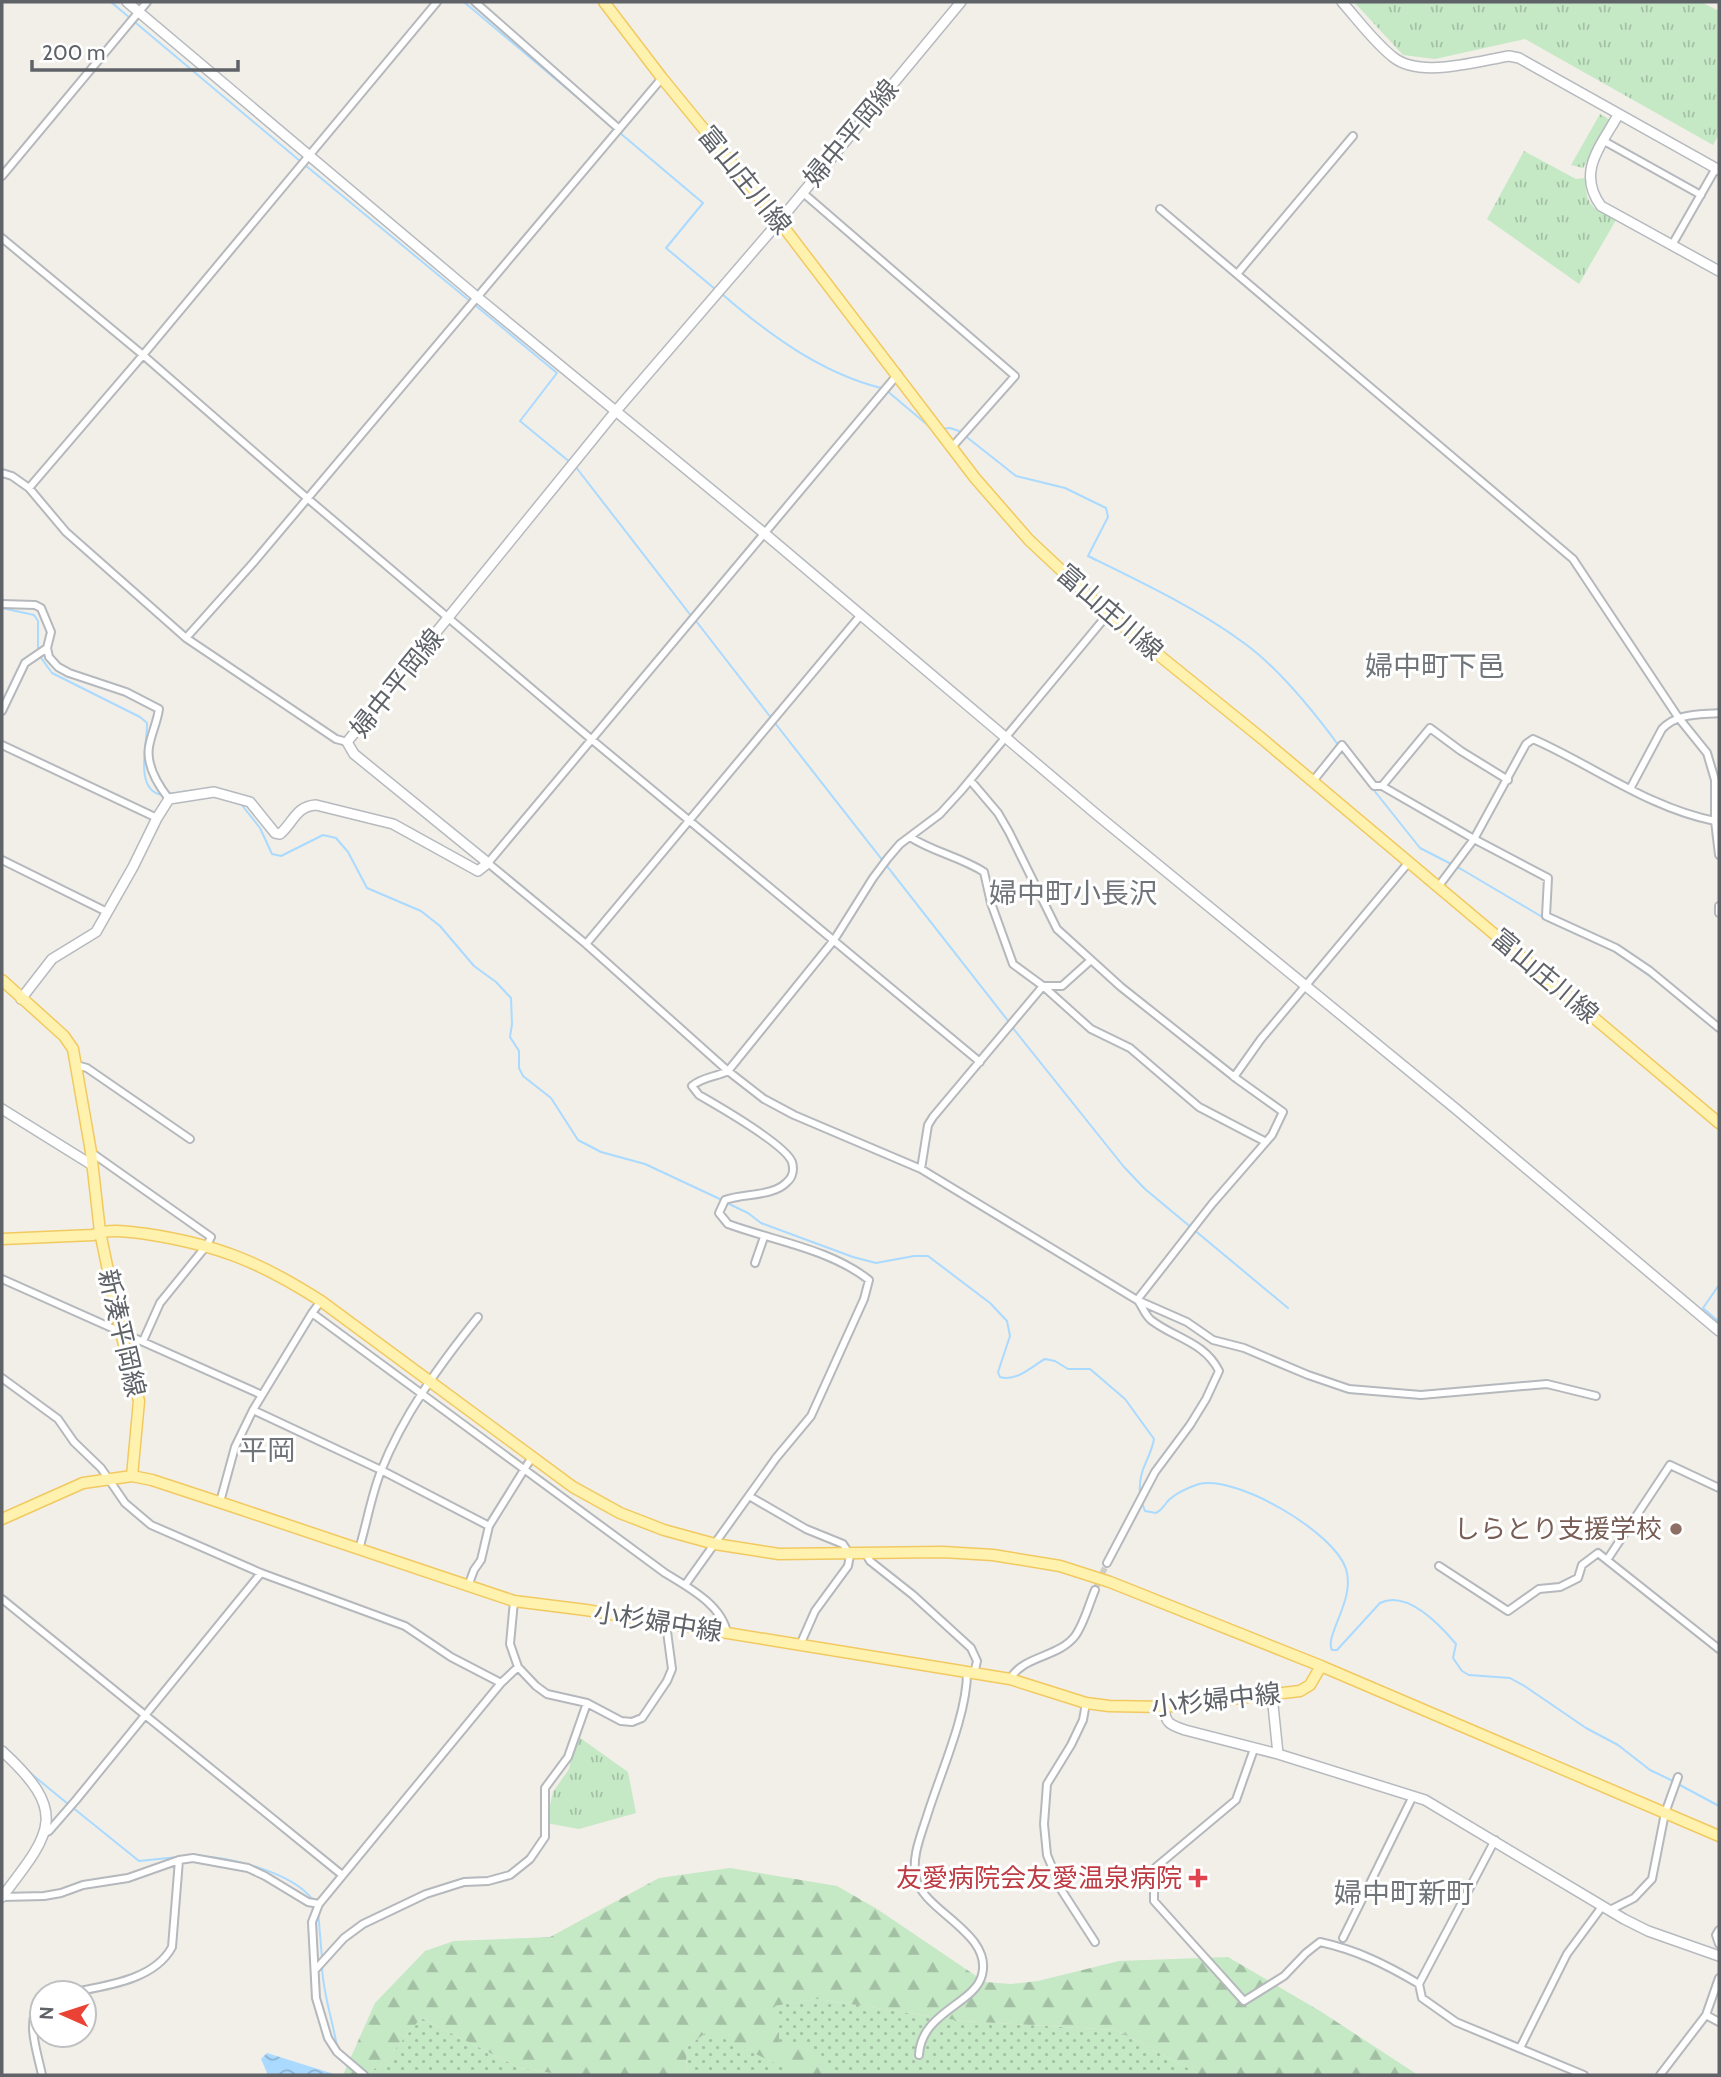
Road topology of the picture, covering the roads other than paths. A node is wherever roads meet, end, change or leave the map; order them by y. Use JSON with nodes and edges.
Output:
{"nodes":[{"id":1,"x":127,"y":2,"type":"edge"},
{"id":2,"x":147,"y":2,"type":"edge"},
{"id":3,"x":437,"y":2,"type":"edge"},
{"id":4,"x":475,"y":2,"type":"edge"},
{"id":5,"x":604,"y":2,"type":"edge"},
{"id":6,"x":961,"y":2,"type":"edge"},
{"id":7,"x":1342,"y":2,"type":"edge"},
{"id":8,"x":139,"y":12,"type":"junction"},
{"id":9,"x":662,"y":78,"type":"junction"},
{"id":10,"x":1618,"y":115,"type":"junction"},
{"id":11,"x":618,"y":128,"type":"junction"},
{"id":12,"x":1353,"y":136,"type":"dead end"},
{"id":13,"x":1604,"y":141,"type":"junction"},
{"id":14,"x":308,"y":154,"type":"junction"},
{"id":15,"x":1718,"y":169,"type":"edge"},
{"id":16,"x":2,"y":176,"type":"edge"},
{"id":17,"x":802,"y":192,"type":"junction"},
{"id":18,"x":1700,"y":195,"type":"junction"},
{"id":19,"x":1160,"y":209,"type":"dead end"},
{"id":20,"x":779,"y":221,"type":"junction"},
{"id":21,"x":2,"y":238,"type":"edge"},
{"id":22,"x":1672,"y":245,"type":"junction"},
{"id":23,"x":1719,"y":271,"type":"edge"},
{"id":24,"x":1237,"y":274,"type":"junction"},
{"id":25,"x":477,"y":297,"type":"junction"},
{"id":26,"x":143,"y":355,"type":"junction"},
{"id":27,"x":898,"y":374,"type":"junction"},
{"id":28,"x":615,"y":411,"type":"junction"},
{"id":29,"x":953,"y":446,"type":"junction"},
{"id":30,"x":2,"y":473,"type":"edge"},
{"id":31,"x":29,"y":488,"type":"junction"},
{"id":32,"x":307,"y":498,"type":"junction"},
{"id":33,"x":764,"y":533,"type":"junction"},
{"id":34,"x":2,"y":604,"type":"edge"},
{"id":35,"x":1108,"y":614,"type":"junction"},
{"id":36,"x":860,"y":616,"type":"junction"},
{"id":37,"x":450,"y":619,"type":"junction"},
{"id":38,"x":187,"y":638,"type":"junction"},
{"id":39,"x":47,"y":648,"type":"junction"},
{"id":40,"x":2,"y":711,"type":"edge"},
{"id":41,"x":1719,"y":713,"type":"edge"},
{"id":42,"x":1678,"y":717,"type":"junction"},
{"id":43,"x":1005,"y":737,"type":"junction"},
{"id":44,"x":591,"y":740,"type":"junction"},
{"id":45,"x":347,"y":742,"type":"junction"},
{"id":46,"x":2,"y":745,"type":"edge"},
{"id":47,"x":970,"y":780,"type":"junction"},
{"id":48,"x":1508,"y":780,"type":"junction"},
{"id":49,"x":1313,"y":782,"type":"junction"},
{"id":50,"x":1382,"y":786,"type":"junction"},
{"id":51,"x":1630,"y":789,"type":"junction"},
{"id":52,"x":169,"y":799,"type":"junction"},
{"id":53,"x":157,"y":818,"type":"junction"},
{"id":54,"x":691,"y":820,"type":"junction"},
{"id":55,"x":1715,"y":821,"type":"junction"},
{"id":56,"x":910,"y":837,"type":"junction"},
{"id":57,"x":1474,"y":839,"type":"junction"},
{"id":58,"x":1719,"y":855,"type":"edge"},
{"id":59,"x":2,"y":860,"type":"edge"},
{"id":60,"x":1409,"y":862,"type":"junction"},
{"id":61,"x":488,"y":863,"type":"junction"},
{"id":62,"x":1438,"y":887,"type":"junction"},
{"id":63,"x":1719,"y":906,"type":"edge"},
{"id":64,"x":107,"y":912,"type":"junction"},
{"id":65,"x":1719,"y":913,"type":"edge"},
{"id":66,"x":834,"y":940,"type":"junction"},
{"id":67,"x":586,"y":944,"type":"junction"},
{"id":68,"x":1091,"y":960,"type":"junction"},
{"id":69,"x":2,"y":980,"type":"edge"},
{"id":70,"x":1043,"y":986,"type":"junction"},
{"id":71,"x":1306,"y":987,"type":"junction"},
{"id":72,"x":21,"y":999,"type":"junction"},
{"id":73,"x":1719,"y":1028,"type":"edge"},
{"id":74,"x":980,"y":1062,"type":"junction"},
{"id":75,"x":76,"y":1065,"type":"junction"},
{"id":76,"x":728,"y":1071,"type":"junction"},
{"id":77,"x":1234,"y":1077,"type":"junction"},
{"id":78,"x":2,"y":1109,"type":"edge"},
{"id":79,"x":1719,"y":1123,"type":"edge"},
{"id":80,"x":190,"y":1139,"type":"dead end"},
{"id":81,"x":1266,"y":1142,"type":"junction"},
{"id":82,"x":91,"y":1152,"type":"junction"},
{"id":83,"x":92,"y":1165,"type":"junction"},
{"id":84,"x":921,"y":1170,"type":"junction"},
{"id":85,"x":100,"y":1232,"type":"junction"},
{"id":86,"x":2,"y":1233,"type":"edge"},
{"id":87,"x":764,"y":1237,"type":"junction"},
{"id":88,"x":2,"y":1239,"type":"edge"},
{"id":89,"x":206,"y":1245,"type":"junction"},
{"id":90,"x":755,"y":1263,"type":"dead end"},
{"id":91,"x":2,"y":1279,"type":"edge"},
{"id":92,"x":1138,"y":1300,"type":"junction"},
{"id":93,"x":321,"y":1301,"type":"junction"},
{"id":94,"x":312,"y":1313,"type":"junction"},
{"id":95,"x":478,"y":1317,"type":"dead end"},
{"id":96,"x":1719,"y":1331,"type":"edge"},
{"id":97,"x":121,"y":1333,"type":"junction"},
{"id":98,"x":144,"y":1341,"type":"junction"},
{"id":99,"x":2,"y":1378,"type":"edge"},
{"id":100,"x":430,"y":1381,"type":"junction"},
{"id":101,"x":422,"y":1392,"type":"junction"},
{"id":102,"x":262,"y":1395,"type":"junction"},
{"id":103,"x":1596,"y":1396,"type":"dead end"},
{"id":104,"x":253,"y":1410,"type":"junction"},
{"id":105,"x":532,"y":1457,"type":"junction"},
{"id":106,"x":382,"y":1470,"type":"junction"},
{"id":107,"x":525,"y":1470,"type":"junction"},
{"id":108,"x":132,"y":1476,"type":"junction"},
{"id":109,"x":106,"y":1478,"type":"junction"},
{"id":110,"x":1719,"y":1488,"type":"edge"},
{"id":111,"x":750,"y":1496,"type":"junction"},
{"id":112,"x":220,"y":1502,"type":"junction"},
{"id":113,"x":2,"y":1519,"type":"edge"},
{"id":114,"x":489,"y":1526,"type":"junction"},
{"id":115,"x":715,"y":1544,"type":"junction"},
{"id":116,"x":359,"y":1549,"type":"junction"},
{"id":117,"x":866,"y":1554,"type":"junction"},
{"id":118,"x":850,"y":1555,"type":"junction"},
{"id":119,"x":1607,"y":1560,"type":"junction"},
{"id":120,"x":1107,"y":1563,"type":"tunnel mouth"},
{"id":121,"x":1439,"y":1566,"type":"dead end"},
{"id":122,"x":261,"y":1573,"type":"junction"},
{"id":123,"x":685,"y":1585,"type":"junction"},
{"id":124,"x":468,"y":1586,"type":"junction"},
{"id":125,"x":1096,"y":1590,"type":"tunnel mouth"},
{"id":126,"x":2,"y":1599,"type":"edge"},
{"id":127,"x":514,"y":1601,"type":"junction"},
{"id":128,"x":666,"y":1624,"type":"junction"},
{"id":129,"x":727,"y":1633,"type":"junction"},
{"id":130,"x":800,"y":1645,"type":"junction"},
{"id":131,"x":1719,"y":1649,"type":"edge"},
{"id":132,"x":1321,"y":1666,"type":"junction"},
{"id":133,"x":518,"y":1667,"type":"junction"},
{"id":134,"x":970,"y":1673,"type":"junction"},
{"id":135,"x":1010,"y":1679,"type":"junction"},
{"id":136,"x":501,"y":1683,"type":"junction"},
{"id":137,"x":1272,"y":1695,"type":"junction"},
{"id":138,"x":587,"y":1703,"type":"junction"},
{"id":139,"x":1086,"y":1703,"type":"junction"},
{"id":140,"x":1164,"y":1707,"type":"junction"},
{"id":141,"x":146,"y":1716,"type":"junction"},
{"id":142,"x":1254,"y":1749,"type":"junction"},
{"id":143,"x":2,"y":1751,"type":"edge"},
{"id":144,"x":1278,"y":1754,"type":"junction"},
{"id":145,"x":1678,"y":1777,"type":"dead end"},
{"id":146,"x":1413,"y":1796,"type":"junction"},
{"id":147,"x":1665,"y":1813,"type":"junction"},
{"id":148,"x":45,"y":1833,"type":"junction"},
{"id":149,"x":1719,"y":1836,"type":"edge"},
{"id":150,"x":1495,"y":1840,"type":"junction"},
{"id":151,"x":179,"y":1860,"type":"junction"},
{"id":152,"x":341,"y":1874,"type":"junction"},
{"id":153,"x":2,"y":1897,"type":"edge"},
{"id":154,"x":318,"y":1904,"type":"junction"},
{"id":155,"x":1606,"y":1909,"type":"junction"},
{"id":156,"x":1719,"y":1930,"type":"edge"},
{"id":157,"x":1343,"y":1938,"type":"dead end"},
{"id":158,"x":1095,"y":1942,"type":"dead end"},
{"id":159,"x":1719,"y":1944,"type":"edge"},
{"id":160,"x":1719,"y":1956,"type":"edge"},
{"id":161,"x":315,"y":1970,"type":"junction"},
{"id":162,"x":1719,"y":1978,"type":"edge"},
{"id":163,"x":1419,"y":1984,"type":"junction"},
{"id":164,"x":98,"y":1987,"type":"edge"},
{"id":165,"x":1706,"y":2015,"type":"junction"},
{"id":166,"x":1719,"y":2022,"type":"edge"},
{"id":167,"x":1520,"y":2048,"type":"junction"},
{"id":168,"x":36,"y":2049,"type":"edge"},
{"id":169,"x":919,"y":2055,"type":"dead end"},
{"id":170,"x":42,"y":2075,"type":"edge"},
{"id":171,"x":364,"y":2075,"type":"edge"},
{"id":172,"x":1584,"y":2075,"type":"edge"},
{"id":173,"x":1660,"y":2075,"type":"edge"}],
"edges":[{"from":1,"to":8,"type":"street"},
{"from":2,"to":8,"type":"street"},
{"from":3,"to":14,"type":"street"},
{"from":4,"to":11,"type":"street"},
{"from":5,"to":9,"type":"main road","name":"富山庄川線"},
{"from":6,"to":17,"type":"street","name":"婦中平岡線"},
{"from":7,"to":10,"type":"street"},
{"from":8,"to":14,"type":"street"},
{"from":8,"to":16,"type":"street"},
{"from":9,"to":11,"type":"street"},
{"from":9,"to":20,"type":"main road","name":"富山庄川線"},
{"from":10,"to":13,"type":"street"},
{"from":10,"to":15,"type":"street"},
{"from":11,"to":25,"type":"street"},
{"from":12,"to":24,"type":"street"},
{"from":13,"to":18,"type":"street"},
{"from":13,"to":22,"type":"street"},
{"from":14,"to":25,"type":"street"},
{"from":14,"to":26,"type":"street"},
{"from":15,"to":18,"type":"street"},
{"from":17,"to":20,"type":"street","name":"婦中平岡線"},
{"from":17,"to":29,"type":"street"},
{"from":18,"to":22,"type":"street"},
{"from":19,"to":24,"type":"street"},
{"from":20,"to":27,"type":"main road","name":"富山庄川線"},
{"from":20,"to":28,"type":"street","name":"婦中平岡線"},
{"from":21,"to":26,"type":"street"},
{"from":22,"to":23,"type":"street"},
{"from":24,"to":42,"type":"street"},
{"from":25,"to":28,"type":"street"},
{"from":25,"to":32,"type":"street"},
{"from":26,"to":31,"type":"street"},
{"from":26,"to":32,"type":"street"},
{"from":27,"to":29,"type":"main road","name":"富山庄川線"},
{"from":27,"to":33,"type":"street"},
{"from":28,"to":33,"type":"street"},
{"from":28,"to":37,"type":"street","name":"婦中平岡線"},
{"from":29,"to":35,"type":"main road","name":"富山庄川線"},
{"from":30,"to":31,"type":"street"},
{"from":31,"to":38,"type":"street"},
{"from":32,"to":37,"type":"street"},
{"from":32,"to":38,"type":"street"},
{"from":33,"to":36,"type":"street"},
{"from":33,"to":44,"type":"street"},
{"from":34,"to":39,"type":"street"},
{"from":35,"to":43,"type":"street"},
{"from":35,"to":49,"type":"main road","name":"富山庄川線"},
{"from":36,"to":43,"type":"street"},
{"from":36,"to":54,"type":"street"},
{"from":37,"to":44,"type":"street"},
{"from":37,"to":45,"type":"street","name":"婦中平岡線"},
{"from":38,"to":45,"type":"street"},
{"from":39,"to":40,"type":"street"},
{"from":39,"to":52,"type":"street"},
{"from":41,"to":42,"type":"street"},
{"from":42,"to":51,"type":"street"},
{"from":42,"to":55,"type":"street"},
{"from":43,"to":47,"type":"street"},
{"from":43,"to":71,"type":"street"},
{"from":44,"to":54,"type":"street"},
{"from":44,"to":61,"type":"street"},
{"from":45,"to":61,"type":"street","name":"婦中平岡線"},
{"from":46,"to":53,"type":"street"},
{"from":47,"to":56,"type":"street"},
{"from":47,"to":68,"type":"street"},
{"from":48,"to":50,"type":"street"},
{"from":48,"to":51,"type":"street"},
{"from":48,"to":57,"type":"street"},
{"from":49,"to":50,"type":"street"},
{"from":49,"to":60,"type":"main road","name":"富山庄川線"},
{"from":50,"to":57,"type":"street"},
{"from":51,"to":55,"type":"street"},
{"from":52,"to":53,"type":"street"},
{"from":52,"to":61,"type":"street"},
{"from":53,"to":64,"type":"street"},
{"from":54,"to":66,"type":"street"},
{"from":54,"to":67,"type":"street"},
{"from":55,"to":58,"type":"street"},
{"from":56,"to":66,"type":"street"},
{"from":56,"to":70,"type":"street"},
{"from":57,"to":62,"type":"street"},
{"from":57,"to":73,"type":"street"},
{"from":59,"to":64,"type":"street"},
{"from":60,"to":62,"type":"main road","name":"富山庄川線"},
{"from":60,"to":71,"type":"street"},
{"from":61,"to":67,"type":"street"},
{"from":62,"to":79,"type":"main road","name":"富山庄川線"},
{"from":63,"to":65,"type":"street"},
{"from":64,"to":72,"type":"street"},
{"from":66,"to":74,"type":"street"},
{"from":66,"to":76,"type":"street"},
{"from":67,"to":76,"type":"street"},
{"from":68,"to":70,"type":"street"},
{"from":68,"to":77,"type":"street"},
{"from":69,"to":72,"type":"main road"},
{"from":70,"to":74,"type":"street"},
{"from":70,"to":81,"type":"street"},
{"from":71,"to":77,"type":"street"},
{"from":71,"to":96,"type":"street"},
{"from":72,"to":75,"type":"main road"},
{"from":74,"to":84,"type":"street"},
{"from":75,"to":80,"type":"street"},
{"from":75,"to":82,"type":"main road"},
{"from":76,"to":84,"type":"street"},
{"from":76,"to":87,"type":"street"},
{"from":77,"to":81,"type":"street"},
{"from":78,"to":83,"type":"street"},
{"from":81,"to":92,"type":"street"},
{"from":82,"to":83,"type":"main road"},
{"from":82,"to":89,"type":"street"},
{"from":83,"to":85,"type":"main road"},
{"from":84,"to":92,"type":"street"},
{"from":85,"to":86,"type":"main road","name":"新湊平岡線"},
{"from":85,"to":88,"type":"main road","name":"新湊平岡線"},
{"from":85,"to":89,"type":"main road","name":"小杉婦中線"},
{"from":85,"to":97,"type":"main road","name":"新湊平岡線"},
{"from":87,"to":90,"type":"street"},
{"from":87,"to":111,"type":"street"},
{"from":89,"to":93,"type":"main road","name":"小杉婦中線"},
{"from":89,"to":98,"type":"street"},
{"from":91,"to":97,"type":"street"},
{"from":92,"to":103,"type":"street"},
{"from":92,"to":120,"type":"street"},
{"from":93,"to":94,"type":"street"},
{"from":93,"to":100,"type":"main road","name":"小杉婦中線"},
{"from":94,"to":101,"type":"street"},
{"from":94,"to":102,"type":"street"},
{"from":95,"to":100,"type":"street"},
{"from":97,"to":98,"type":"street"},
{"from":97,"to":108,"type":"main road","name":"新湊平岡線"},
{"from":98,"to":102,"type":"street"},
{"from":99,"to":109,"type":"street"},
{"from":100,"to":101,"type":"street"},
{"from":100,"to":105,"type":"main road","name":"小杉婦中線"},
{"from":101,"to":106,"type":"street"},
{"from":101,"to":107,"type":"street"},
{"from":102,"to":104,"type":"street"},
{"from":104,"to":106,"type":"street"},
{"from":104,"to":112,"type":"street"},
{"from":105,"to":107,"type":"street"},
{"from":105,"to":115,"type":"main road","name":"小杉婦中線"},
{"from":106,"to":114,"type":"street"},
{"from":106,"to":116,"type":"street"},
{"from":107,"to":114,"type":"street"},
{"from":107,"to":123,"type":"street"},
{"from":108,"to":109,"type":"main road","name":"小杉婦中線"},
{"from":108,"to":112,"type":"main road","name":"小杉婦中線"},
{"from":109,"to":113,"type":"main road","name":"小杉婦中線"},
{"from":109,"to":122,"type":"street"},
{"from":110,"to":119,"type":"street"},
{"from":111,"to":115,"type":"street"},
{"from":111,"to":118,"type":"street"},
{"from":112,"to":116,"type":"main road","name":"小杉婦中線"},
{"from":114,"to":124,"type":"street"},
{"from":115,"to":118,"type":"main road","name":"小杉婦中線"},
{"from":115,"to":123,"type":"street"},
{"from":116,"to":124,"type":"main road","name":"小杉婦中線"},
{"from":117,"to":118,"type":"main road","name":"小杉婦中線"},
{"from":117,"to":132,"type":"main road","name":"小杉婦中線"},
{"from":117,"to":134,"type":"street"},
{"from":118,"to":130,"type":"street"},
{"from":119,"to":121,"type":"street"},
{"from":119,"to":131,"type":"street"},
{"from":122,"to":136,"type":"street"},
{"from":122,"to":141,"type":"street"},
{"from":123,"to":129,"type":"street"},
{"from":124,"to":127,"type":"main road","name":"小杉婦中線"},
{"from":125,"to":135,"type":"street"},
{"from":126,"to":141,"type":"street"},
{"from":127,"to":128,"type":"main road","name":"小杉婦中線"},
{"from":127,"to":133,"type":"street"},
{"from":128,"to":129,"type":"main road","name":"小杉婦中線"},
{"from":128,"to":138,"type":"street"},
{"from":129,"to":130,"type":"main road","name":"小杉婦中線"},
{"from":130,"to":134,"type":"main road","name":"小杉婦中線"},
{"from":132,"to":137,"type":"main road","name":"小杉婦中線"},
{"from":132,"to":147,"type":"main road","name":"小杉婦中線"},
{"from":133,"to":136,"type":"street"},
{"from":133,"to":138,"type":"street"},
{"from":134,"to":135,"type":"main road","name":"小杉婦中線"},
{"from":134,"to":169,"type":"street"},
{"from":135,"to":139,"type":"main road","name":"小杉婦中線"},
{"from":136,"to":152,"type":"street"},
{"from":137,"to":140,"type":"main road","name":"小杉婦中線"},
{"from":137,"to":144,"type":"street"},
{"from":138,"to":161,"type":"street"},
{"from":139,"to":140,"type":"main road","name":"小杉婦中線"},
{"from":139,"to":158,"type":"street"},
{"from":140,"to":142,"type":"street"},
{"from":141,"to":148,"type":"street"},
{"from":141,"to":152,"type":"street"},
{"from":142,"to":144,"type":"street"},
{"from":142,"to":163,"type":"street"},
{"from":143,"to":148,"type":"street"},
{"from":144,"to":146,"type":"street"},
{"from":145,"to":147,"type":"street"},
{"from":146,"to":150,"type":"street"},
{"from":146,"to":157,"type":"street"},
{"from":147,"to":149,"type":"main road","name":"小杉婦中線"},
{"from":147,"to":155,"type":"street"},
{"from":148,"to":153,"type":"street"},
{"from":150,"to":155,"type":"street"},
{"from":150,"to":163,"type":"street"},
{"from":151,"to":153,"type":"street"},
{"from":151,"to":154,"type":"street"},
{"from":151,"to":164,"type":"street"},
{"from":152,"to":154,"type":"street"},
{"from":154,"to":161,"type":"street"},
{"from":155,"to":160,"type":"street"},
{"from":155,"to":167,"type":"street"},
{"from":156,"to":159,"type":"street"},
{"from":161,"to":171,"type":"street"},
{"from":162,"to":165,"type":"street"},
{"from":163,"to":167,"type":"street"},
{"from":165,"to":166,"type":"street"},
{"from":165,"to":173,"type":"street"},
{"from":167,"to":172,"type":"street"},
{"from":168,"to":170,"type":"street"}]}
